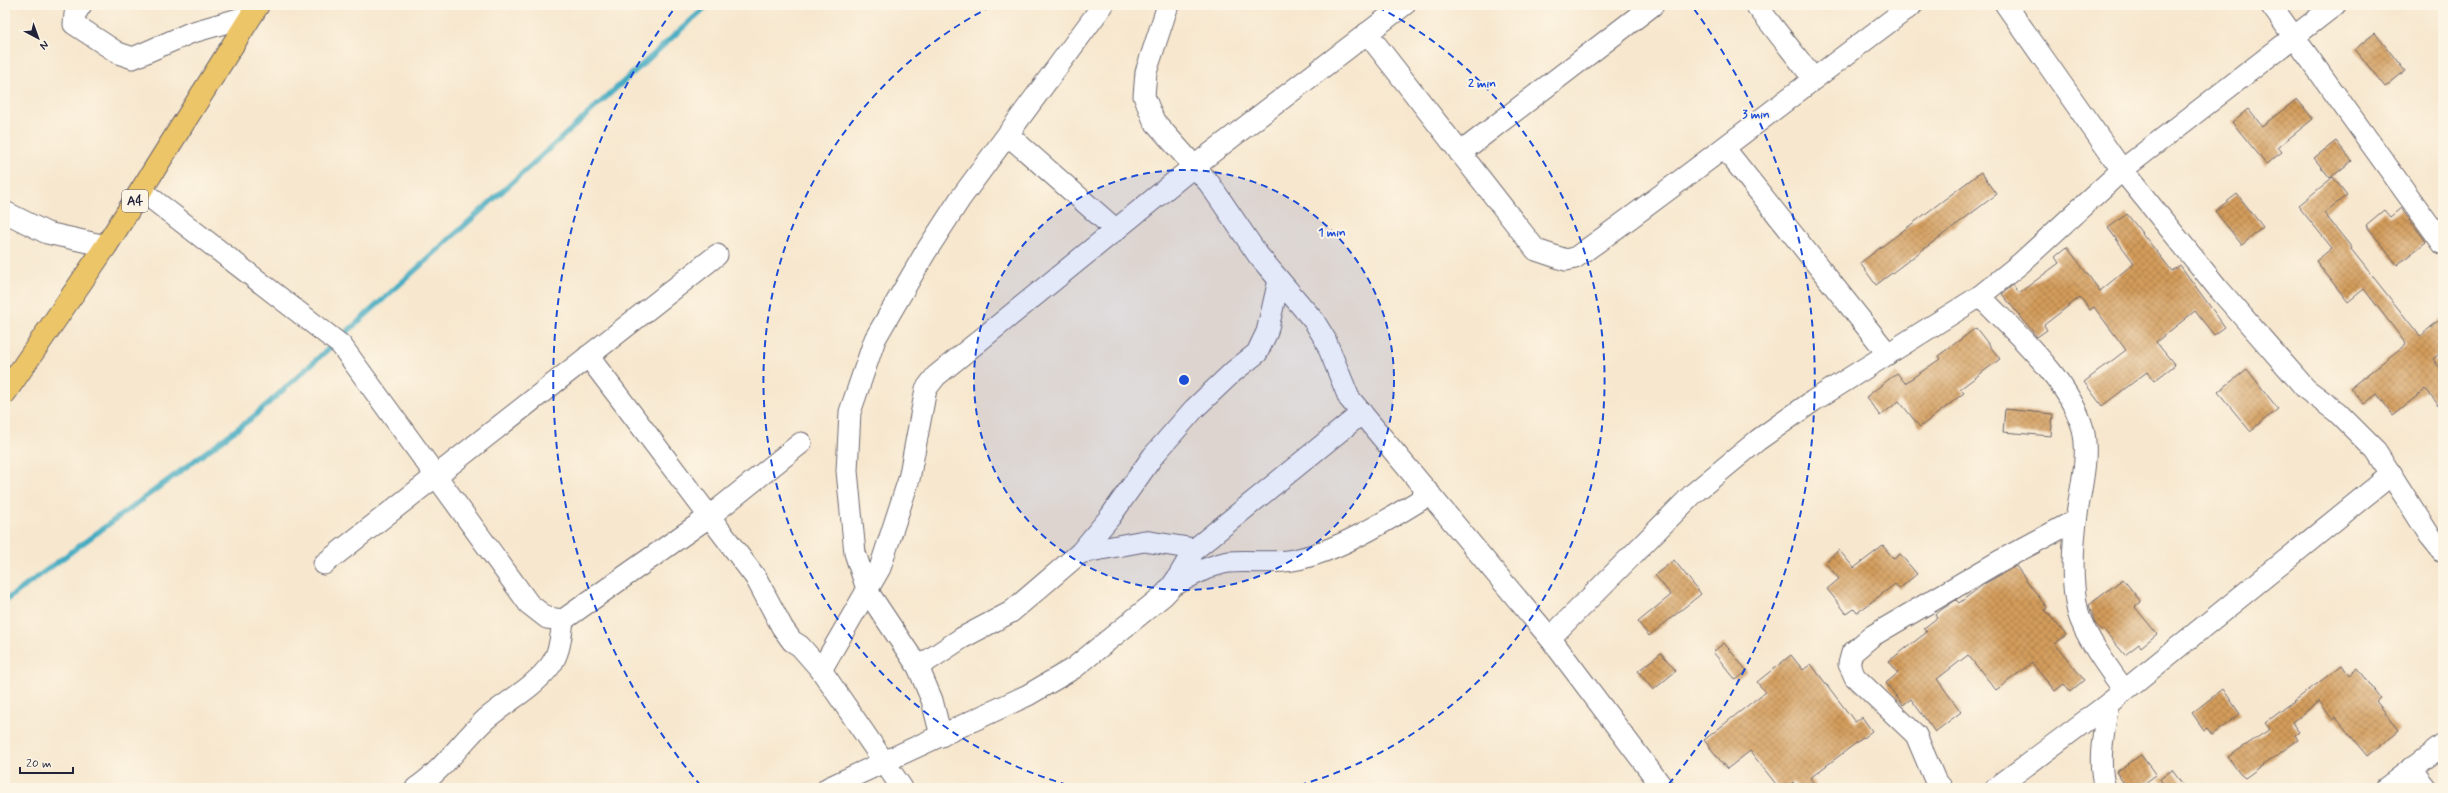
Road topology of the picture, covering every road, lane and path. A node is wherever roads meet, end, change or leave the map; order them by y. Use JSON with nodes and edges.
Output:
{"nodes":[{"id":1,"x":81,"y":5,"type":"edge"},
{"id":2,"x":1103,"y":5,"type":"edge"},
{"id":3,"x":1168,"y":5,"type":"edge"},
{"id":4,"x":1404,"y":5,"type":"edge"},
{"id":5,"x":1653,"y":5,"type":"edge"},
{"id":6,"x":1756,"y":5,"type":"edge"},
{"id":7,"x":1912,"y":5,"type":"edge"},
{"id":8,"x":2006,"y":5,"type":"edge"},
{"id":9,"x":2271,"y":5,"type":"edge"},
{"id":10,"x":2335,"y":5,"type":"edge"},
{"id":11,"x":255,"y":10,"type":"edge"},
{"id":12,"x":1367,"y":33,"type":"junction"},
{"id":13,"x":2294,"y":36,"type":"junction"},
{"id":14,"x":1813,"y":78,"type":"junction"},
{"id":15,"x":1008,"y":135,"type":"junction"},
{"id":16,"x":1725,"y":149,"type":"junction"},
{"id":17,"x":1460,"y":153,"type":"junction"},
{"id":18,"x":1193,"y":167,"type":"junction"},
{"id":19,"x":2122,"y":170,"type":"junction"},
{"id":20,"x":142,"y":191,"type":"junction"},
{"id":21,"x":5,"y":212,"type":"edge"},
{"id":22,"x":1116,"y":230,"type":"junction"},
{"id":23,"x":2443,"y":244,"type":"edge"},
{"id":24,"x":106,"y":246,"type":"junction"},
{"id":25,"x":717,"y":255,"type":"dead end"},
{"id":26,"x":1279,"y":280,"type":"junction"},
{"id":27,"x":1980,"y":296,"type":"junction"},
{"id":28,"x":1888,"y":354,"type":"junction"},
{"id":29,"x":588,"y":356,"type":"junction"},
{"id":30,"x":5,"y":393,"type":"edge"},
{"id":31,"x":1362,"y":412,"type":"junction"},
{"id":32,"x":800,"y":443,"type":"dead end"},
{"id":33,"x":2392,"y":474,"type":"junction"},
{"id":34,"x":437,"y":475,"type":"junction"},
{"id":35,"x":1430,"y":494,"type":"junction"},
{"id":36,"x":710,"y":516,"type":"junction"},
{"id":37,"x":2076,"y":520,"type":"junction"},
{"id":38,"x":1195,"y":549,"type":"junction"},
{"id":39,"x":2443,"y":552,"type":"edge"},
{"id":40,"x":1080,"y":553,"type":"junction"},
{"id":41,"x":324,"y":564,"type":"dead end"},
{"id":42,"x":1176,"y":584,"type":"junction"},
{"id":43,"x":868,"y":592,"type":"junction"},
{"id":44,"x":563,"y":620,"type":"junction"},
{"id":45,"x":1550,"y":638,"type":"junction"},
{"id":46,"x":918,"y":667,"type":"junction"},
{"id":47,"x":821,"y":670,"type":"junction"},
{"id":48,"x":2124,"y":690,"type":"junction"},
{"id":49,"x":2108,"y":704,"type":"junction"},
{"id":50,"x":940,"y":736,"type":"junction"},
{"id":51,"x":2443,"y":744,"type":"edge"},
{"id":52,"x":884,"y":763,"type":"junction"},
{"id":53,"x":2411,"y":768,"type":"junction"},
{"id":54,"x":416,"y":788,"type":"edge"},
{"id":55,"x":828,"y":788,"type":"edge"},
{"id":56,"x":902,"y":788,"type":"edge"},
{"id":57,"x":1663,"y":788,"type":"edge"},
{"id":58,"x":1942,"y":788,"type":"edge"},
{"id":59,"x":1996,"y":788,"type":"edge"},
{"id":60,"x":2105,"y":788,"type":"edge"},
{"id":61,"x":2386,"y":788,"type":"edge"},
{"id":62,"x":2427,"y":788,"type":"edge"}],
"edges":[{"from":1,"to":11,"type":"street"},
{"from":2,"to":15,"type":"street"},
{"from":3,"to":18,"type":"street"},
{"from":4,"to":12,"type":"street"},
{"from":5,"to":17,"type":"street"},
{"from":6,"to":14,"type":"street"},
{"from":7,"to":14,"type":"street"},
{"from":8,"to":19,"type":"street"},
{"from":9,"to":13,"type":"street"},
{"from":10,"to":13,"type":"street"},
{"from":11,"to":20,"type":"main road","number":"A4"},
{"from":12,"to":17,"type":"street"},
{"from":12,"to":18,"type":"street"},
{"from":13,"to":19,"type":"street"},
{"from":13,"to":23,"type":"street"},
{"from":14,"to":16,"type":"street"},
{"from":15,"to":22,"type":"street"},
{"from":15,"to":43,"type":"street"},
{"from":16,"to":17,"type":"street"},
{"from":16,"to":28,"type":"street"},
{"from":18,"to":22,"type":"street"},
{"from":18,"to":26,"type":"street"},
{"from":19,"to":27,"type":"street"},
{"from":19,"to":33,"type":"street"},
{"from":20,"to":24,"type":"main road","number":"A4"},
{"from":20,"to":34,"type":"street"},
{"from":21,"to":24,"type":"street"},
{"from":22,"to":43,"type":"street"},
{"from":24,"to":30,"type":"main road","number":"A4"},
{"from":25,"to":29,"type":"street"},
{"from":26,"to":31,"type":"street"},
{"from":26,"to":40,"type":"street"},
{"from":27,"to":28,"type":"street"},
{"from":27,"to":37,"type":"street"},
{"from":28,"to":45,"type":"street"},
{"from":29,"to":34,"type":"street"},
{"from":29,"to":36,"type":"street"},
{"from":31,"to":35,"type":"street"},
{"from":31,"to":38,"type":"street"},
{"from":32,"to":36,"type":"street"},
{"from":33,"to":39,"type":"street"},
{"from":33,"to":48,"type":"street"},
{"from":34,"to":41,"type":"street"},
{"from":34,"to":44,"type":"street"},
{"from":35,"to":42,"type":"street"},
{"from":35,"to":45,"type":"street"},
{"from":36,"to":44,"type":"street"},
{"from":36,"to":47,"type":"street"},
{"from":37,"to":48,"type":"street"},
{"from":37,"to":58,"type":"street"},
{"from":38,"to":40,"type":"street"},
{"from":38,"to":42,"type":"street"},
{"from":40,"to":46,"type":"street"},
{"from":42,"to":50,"type":"street"},
{"from":43,"to":46,"type":"street"},
{"from":43,"to":47,"type":"street"},
{"from":44,"to":54,"type":"street"},
{"from":45,"to":57,"type":"street"},
{"from":46,"to":50,"type":"street"},
{"from":47,"to":52,"type":"street"},
{"from":48,"to":49,"type":"street"},
{"from":49,"to":59,"type":"street"},
{"from":49,"to":60,"type":"street"},
{"from":50,"to":52,"type":"street"},
{"from":51,"to":53,"type":"street"},
{"from":52,"to":55,"type":"street"},
{"from":52,"to":56,"type":"street"},
{"from":53,"to":61,"type":"street"},
{"from":53,"to":62,"type":"street"}]}
